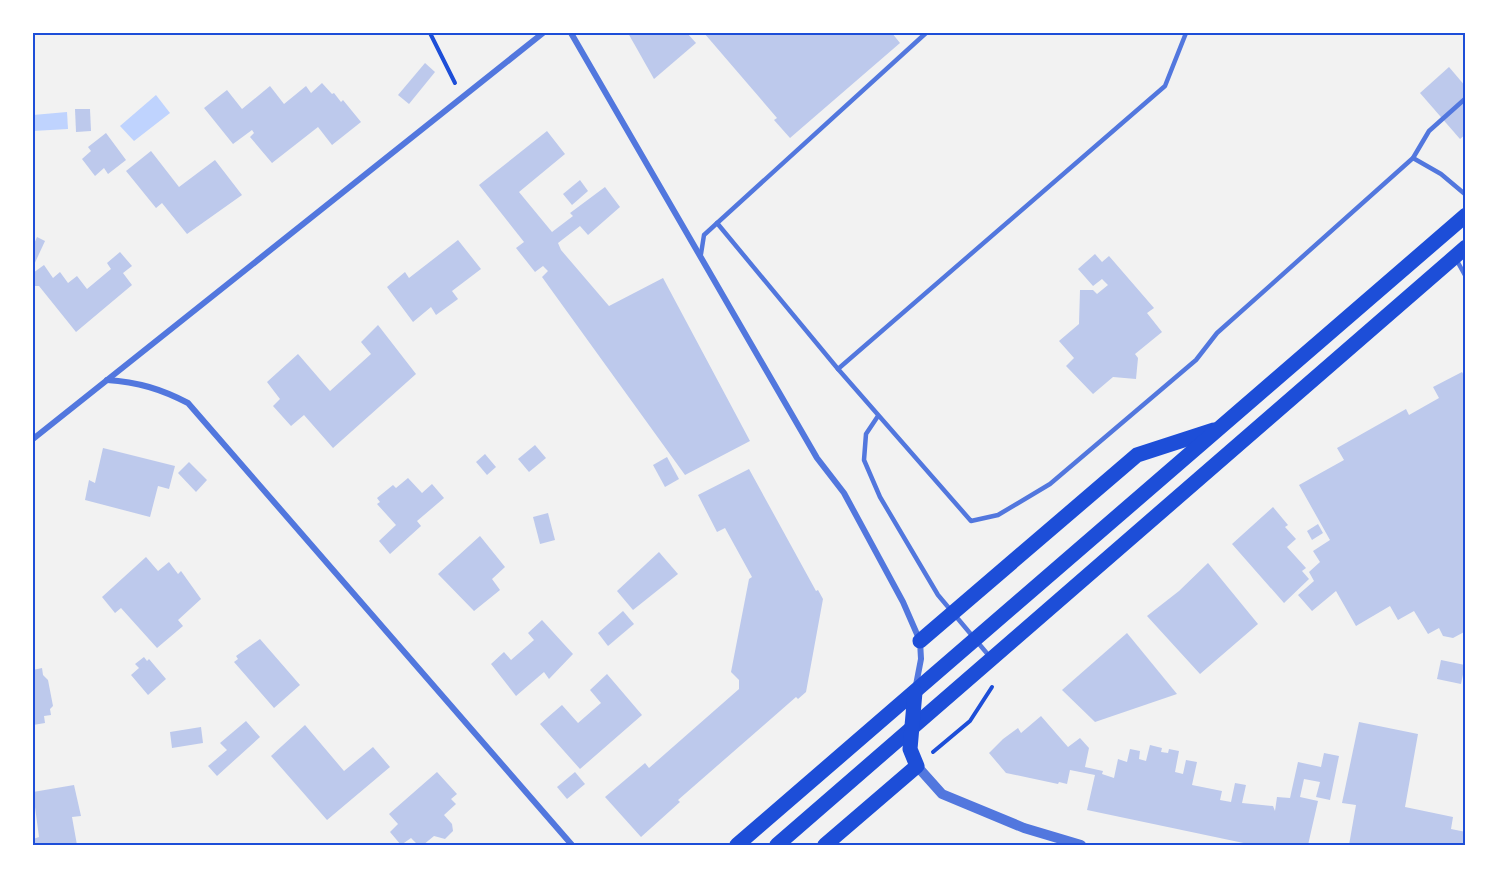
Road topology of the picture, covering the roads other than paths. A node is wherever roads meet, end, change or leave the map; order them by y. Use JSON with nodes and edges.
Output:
{"nodes":[{"id":1,"x":543,"y":33,"type":"edge"},
{"id":2,"x":571,"y":33,"type":"edge"},
{"id":3,"x":926,"y":33,"type":"edge"},
{"id":4,"x":1185,"y":33,"type":"edge"},
{"id":5,"x":1466,"y":98,"type":"edge"},
{"id":6,"x":1413,"y":158,"type":"junction"},
{"id":7,"x":1466,"y":195,"type":"edge"},
{"id":8,"x":1466,"y":215,"type":"edge"},
{"id":9,"x":717,"y":223,"type":"junction"},
{"id":10,"x":1460,"y":252,"type":"edge"},
{"id":11,"x":701,"y":254,"type":"junction"},
{"id":12,"x":1466,"y":277,"type":"edge"},
{"id":13,"x":838,"y":369,"type":"junction"},
{"id":14,"x":107,"y":380,"type":"junction"},
{"id":15,"x":879,"y":416,"type":"junction"},
{"id":16,"x":1220,"y":429,"type":"junction"},
{"id":17,"x":33,"y":439,"type":"edge"},
{"id":18,"x":953,"y":613,"type":"junction"},
{"id":19,"x":975,"y":639,"type":"junction"},
{"id":20,"x":920,"y":641,"type":"junction"},
{"id":21,"x":992,"y":659,"type":"junction"},
{"id":22,"x":915,"y":692,"type":"junction"},
{"id":23,"x":911,"y":729,"type":"junction"},
{"id":24,"x":916,"y":766,"type":"junction"},
{"id":25,"x":572,"y":845,"type":"edge"},
{"id":26,"x":738,"y":845,"type":"edge"},
{"id":27,"x":777,"y":845,"type":"edge"},
{"id":28,"x":825,"y":845,"type":"edge"},
{"id":29,"x":1081,"y":845,"type":"edge"}],
"edges":[{"from":1,"to":14,"type":"street"},
{"from":2,"to":11,"type":"street"},
{"from":3,"to":9,"type":"lane"},
{"from":4,"to":13,"type":"lane"},
{"from":5,"to":6,"type":"lane"},
{"from":6,"to":7,"type":"lane"},
{"from":6,"to":15,"type":"lane"},
{"from":8,"to":16,"type":"main road"},
{"from":9,"to":11,"type":"lane"},
{"from":9,"to":13,"type":"lane"},
{"from":10,"to":12,"type":"lane"},
{"from":10,"to":21,"type":"main road"},
{"from":11,"to":20,"type":"street"},
{"from":13,"to":15,"type":"lane"},
{"from":14,"to":17,"type":"street"},
{"from":14,"to":25,"type":"street"},
{"from":15,"to":18,"type":"lane"},
{"from":16,"to":18,"type":"main road"},
{"from":16,"to":19,"type":"main road"},
{"from":18,"to":19,"type":"lane"},
{"from":18,"to":20,"type":"main road"},
{"from":19,"to":21,"type":"lane"},
{"from":19,"to":22,"type":"main road"},
{"from":20,"to":22,"type":"street"},
{"from":21,"to":23,"type":"main road"},
{"from":22,"to":23,"type":"main road"},
{"from":22,"to":26,"type":"main road"},
{"from":23,"to":24,"type":"main road"},
{"from":23,"to":27,"type":"main road"},
{"from":24,"to":28,"type":"main road"},
{"from":24,"to":29,"type":"street"}]}
